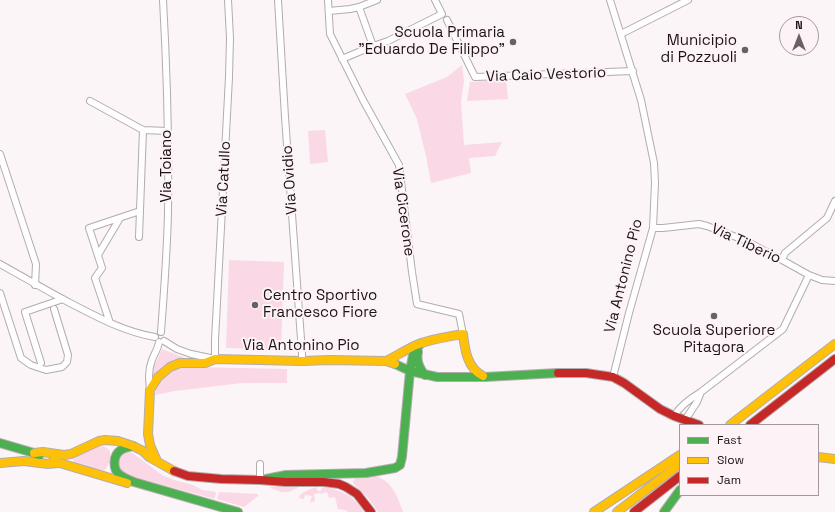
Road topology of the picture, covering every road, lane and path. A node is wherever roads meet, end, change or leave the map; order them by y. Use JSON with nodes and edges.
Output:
{"nodes":[{"id":1,"x":163,"y":0,"type":"edge"},
{"id":2,"x":228,"y":0,"type":"edge"},
{"id":3,"x":278,"y":0,"type":"edge"},
{"id":4,"x":328,"y":0,"type":"edge"},
{"id":5,"x":377,"y":0,"type":"edge"},
{"id":6,"x":435,"y":0,"type":"edge"},
{"id":7,"x":610,"y":0,"type":"edge"},
{"id":8,"x":688,"y":0,"type":"edge"},
{"id":9,"x":359,"y":7,"type":"junction"},
{"id":10,"x":329,"y":11,"type":"junction"},
{"id":11,"x":447,"y":20,"type":"dead end"},
{"id":12,"x":621,"y":34,"type":"junction"},
{"id":13,"x":373,"y":46,"type":"junction"},
{"id":14,"x":342,"y":59,"type":"junction"},
{"id":15,"x":632,"y":72,"type":"junction"},
{"id":16,"x":90,"y":101,"type":"dead end"},
{"id":17,"x":142,"y":130,"type":"junction"},
{"id":18,"x":167,"y":131,"type":"junction"},
{"id":19,"x":0,"y":154,"type":"edge"},
{"id":20,"x":835,"y":200,"type":"edge"},
{"id":21,"x":140,"y":211,"type":"junction"},
{"id":22,"x":120,"y":218,"type":"junction"},
{"id":23,"x":653,"y":228,"type":"junction"},
{"id":24,"x":139,"y":237,"type":"dead end"},
{"id":25,"x":98,"y":255,"type":"junction"},
{"id":26,"x":782,"y":260,"type":"junction"},
{"id":27,"x":0,"y":264,"type":"edge"},
{"id":28,"x":809,"y":275,"type":"junction"},
{"id":29,"x":835,"y":281,"type":"edge"},
{"id":30,"x":35,"y":284,"type":"junction"},
{"id":31,"x":0,"y":293,"type":"edge"},
{"id":32,"x":63,"y":299,"type":"junction"},
{"id":33,"x":54,"y":309,"type":"dead end"},
{"id":34,"x":110,"y":323,"type":"junction"},
{"id":35,"x":161,"y":332,"type":"junction"},
{"id":36,"x":463,"y":334,"type":"junction"},
{"id":37,"x":159,"y":340,"type":"junction"},
{"id":38,"x":420,"y":344,"type":"junction"},
{"id":39,"x":835,"y":344,"type":"edge"},
{"id":40,"x":215,"y":359,"type":"junction"},
{"id":41,"x":835,"y":359,"type":"edge"},
{"id":42,"x":302,"y":361,"type":"junction"},
{"id":43,"x":386,"y":361,"type":"junction"},
{"id":44,"x":42,"y":363,"type":"dead end"},
{"id":45,"x":470,"y":363,"type":"junction"},
{"id":46,"x":410,"y":371,"type":"junction"},
{"id":47,"x":425,"y":375,"type":"junction"},
{"id":48,"x":458,"y":377,"type":"junction"},
{"id":49,"x":485,"y":377,"type":"junction"},
{"id":50,"x":613,"y":377,"type":"junction"},
{"id":51,"x":150,"y":390,"type":"junction"},
{"id":52,"x":701,"y":392,"type":"junction"},
{"id":53,"x":674,"y":416,"type":"junction"},
{"id":54,"x":685,"y":420,"type":"junction"},
{"id":55,"x":696,"y":424,"type":"edge"},
{"id":56,"x":731,"y":424,"type":"edge"},
{"id":57,"x":751,"y":424,"type":"edge"},
{"id":58,"x":0,"y":442,"type":"edge"},
{"id":59,"x":133,"y":446,"type":"junction"},
{"id":60,"x":34,"y":453,"type":"junction"},
{"id":61,"x":679,"y":456,"type":"edge"},
{"id":62,"x":819,"y":456,"type":"edge"},
{"id":63,"x":835,"y":459,"type":"edge"},
{"id":64,"x":157,"y":461,"type":"junction"},
{"id":65,"x":0,"y":462,"type":"edge"},
{"id":66,"x":58,"y":463,"type":"junction"},
{"id":67,"x":260,"y":464,"type":"dead end"},
{"id":68,"x":679,"y":465,"type":"edge"},
{"id":69,"x":679,"y":477,"type":"edge"},
{"id":70,"x":260,"y":480,"type":"junction"},
{"id":71,"x":134,"y":482,"type":"junction"},
{"id":72,"x":679,"y":491,"type":"edge"},
{"id":73,"x":370,"y":511,"type":"edge"},
{"id":74,"x":238,"y":512,"type":"edge"},
{"id":75,"x":594,"y":512,"type":"edge"},
{"id":76,"x":618,"y":512,"type":"edge"},
{"id":77,"x":634,"y":512,"type":"edge"},
{"id":78,"x":664,"y":512,"type":"edge"}],
"edges":[{"from":1,"to":18,"type":"street","name":"Via Toiano"},
{"from":2,"to":40,"type":"street","name":"Via Catullo"},
{"from":3,"to":42,"type":"street","name":"Via Ovidio"},
{"from":4,"to":10,"type":"street","name":"Via Cicerone"},
{"from":5,"to":9,"type":"street"},
{"from":6,"to":13,"type":"street"},
{"from":7,"to":12,"type":"street","name":"Via Antonino Pio"},
{"from":8,"to":12,"type":"street"},
{"from":9,"to":10,"type":"street"},
{"from":9,"to":13,"type":"street"},
{"from":10,"to":14,"type":"street","name":"Via Cicerone"},
{"from":11,"to":15,"type":"street","name":"Via Caio Vestorio"},
{"from":12,"to":15,"type":"street","name":"Via Antonino Pio"},
{"from":13,"to":14,"type":"street"},
{"from":14,"to":36,"type":"street","name":"Via Cicerone"},
{"from":15,"to":23,"type":"street","name":"Via Antonino Pio"},
{"from":16,"to":17,"type":"street"},
{"from":17,"to":18,"type":"street"},
{"from":17,"to":21,"type":"street"},
{"from":18,"to":35,"type":"street","name":"Via Toiano"},
{"from":19,"to":30,"type":"street"},
{"from":20,"to":26,"type":"street"},
{"from":21,"to":22,"type":"street"},
{"from":21,"to":24,"type":"street"},
{"from":22,"to":25,"type":"street"},
{"from":22,"to":25,"type":"street"},
{"from":23,"to":26,"type":"street","name":"Via Tiberio"},
{"from":23,"to":50,"type":"street","name":"Via Antonino Pio"},
{"from":25,"to":34,"type":"street"},
{"from":26,"to":28,"type":"street","name":"Via Tiberio"},
{"from":27,"to":30,"type":"street","name":"Via Antonino Pio"},
{"from":28,"to":29,"type":"street","name":"Via Tiberio"},
{"from":28,"to":52,"type":"street"},
{"from":30,"to":32,"type":"street","name":"Via Antonino Pio"},
{"from":31,"to":33,"type":"street"},
{"from":32,"to":34,"type":"street","name":"Via Antonino Pio"},
{"from":32,"to":44,"type":"street"},
{"from":34,"to":37,"type":"street","name":"Via Antonino Pio"},
{"from":35,"to":37,"type":"street"},
{"from":35,"to":37,"type":"street"},
{"from":36,"to":38,"type":"main road","name":"Via Antonino Pio"},
{"from":36,"to":45,"type":"main road"},
{"from":37,"to":40,"type":"street","name":"Via Antonino Pio"},
{"from":37,"to":51,"type":"street"},
{"from":38,"to":43,"type":"main road","name":"Via Antonino Pio"},
{"from":38,"to":46,"type":"main road"},
{"from":38,"to":47,"type":"main road"},
{"from":39,"to":56,"type":"main road"},
{"from":40,"to":42,"type":"main road","name":"Via Antonino Pio"},
{"from":40,"to":51,"type":"main road","name":"Via Antonino Pio"},
{"from":41,"to":57,"type":"main road"},
{"from":42,"to":43,"type":"main road","name":"Via Antonino Pio"},
{"from":43,"to":46,"type":"main road","name":"Via Antonino Pio"},
{"from":45,"to":48,"type":"main road"},
{"from":45,"to":49,"type":"main road"},
{"from":46,"to":47,"type":"main road","name":"Via Antonino Pio"},
{"from":46,"to":70,"type":"main road"},
{"from":47,"to":48,"type":"main road","name":"Via Antonino Pio"},
{"from":48,"to":49,"type":"main road","name":"Via Antonino Pio"},
{"from":49,"to":50,"type":"main road","name":"Via Antonino Pio"},
{"from":50,"to":53,"type":"main road"},
{"from":51,"to":64,"type":"main road"},
{"from":52,"to":53,"type":"street"},
{"from":52,"to":54,"type":"street"},
{"from":53,"to":54,"type":"main road"},
{"from":54,"to":55,"type":"main road"},
{"from":58,"to":60,"type":"main road"},
{"from":59,"to":60,"type":"main road"},
{"from":59,"to":64,"type":"main road"},
{"from":59,"to":71,"type":"main road"},
{"from":60,"to":66,"type":"main road"},
{"from":61,"to":75,"type":"main road"},
{"from":62,"to":63,"type":"main road"},
{"from":64,"to":70,"type":"main road"},
{"from":65,"to":66,"type":"main road"},
{"from":66,"to":71,"type":"main road"},
{"from":67,"to":70,"type":"street"},
{"from":68,"to":76,"type":"main road"},
{"from":69,"to":77,"type":"main road"},
{"from":70,"to":73,"type":"main road"},
{"from":71,"to":74,"type":"main road"},
{"from":72,"to":78,"type":"main road"}]}
